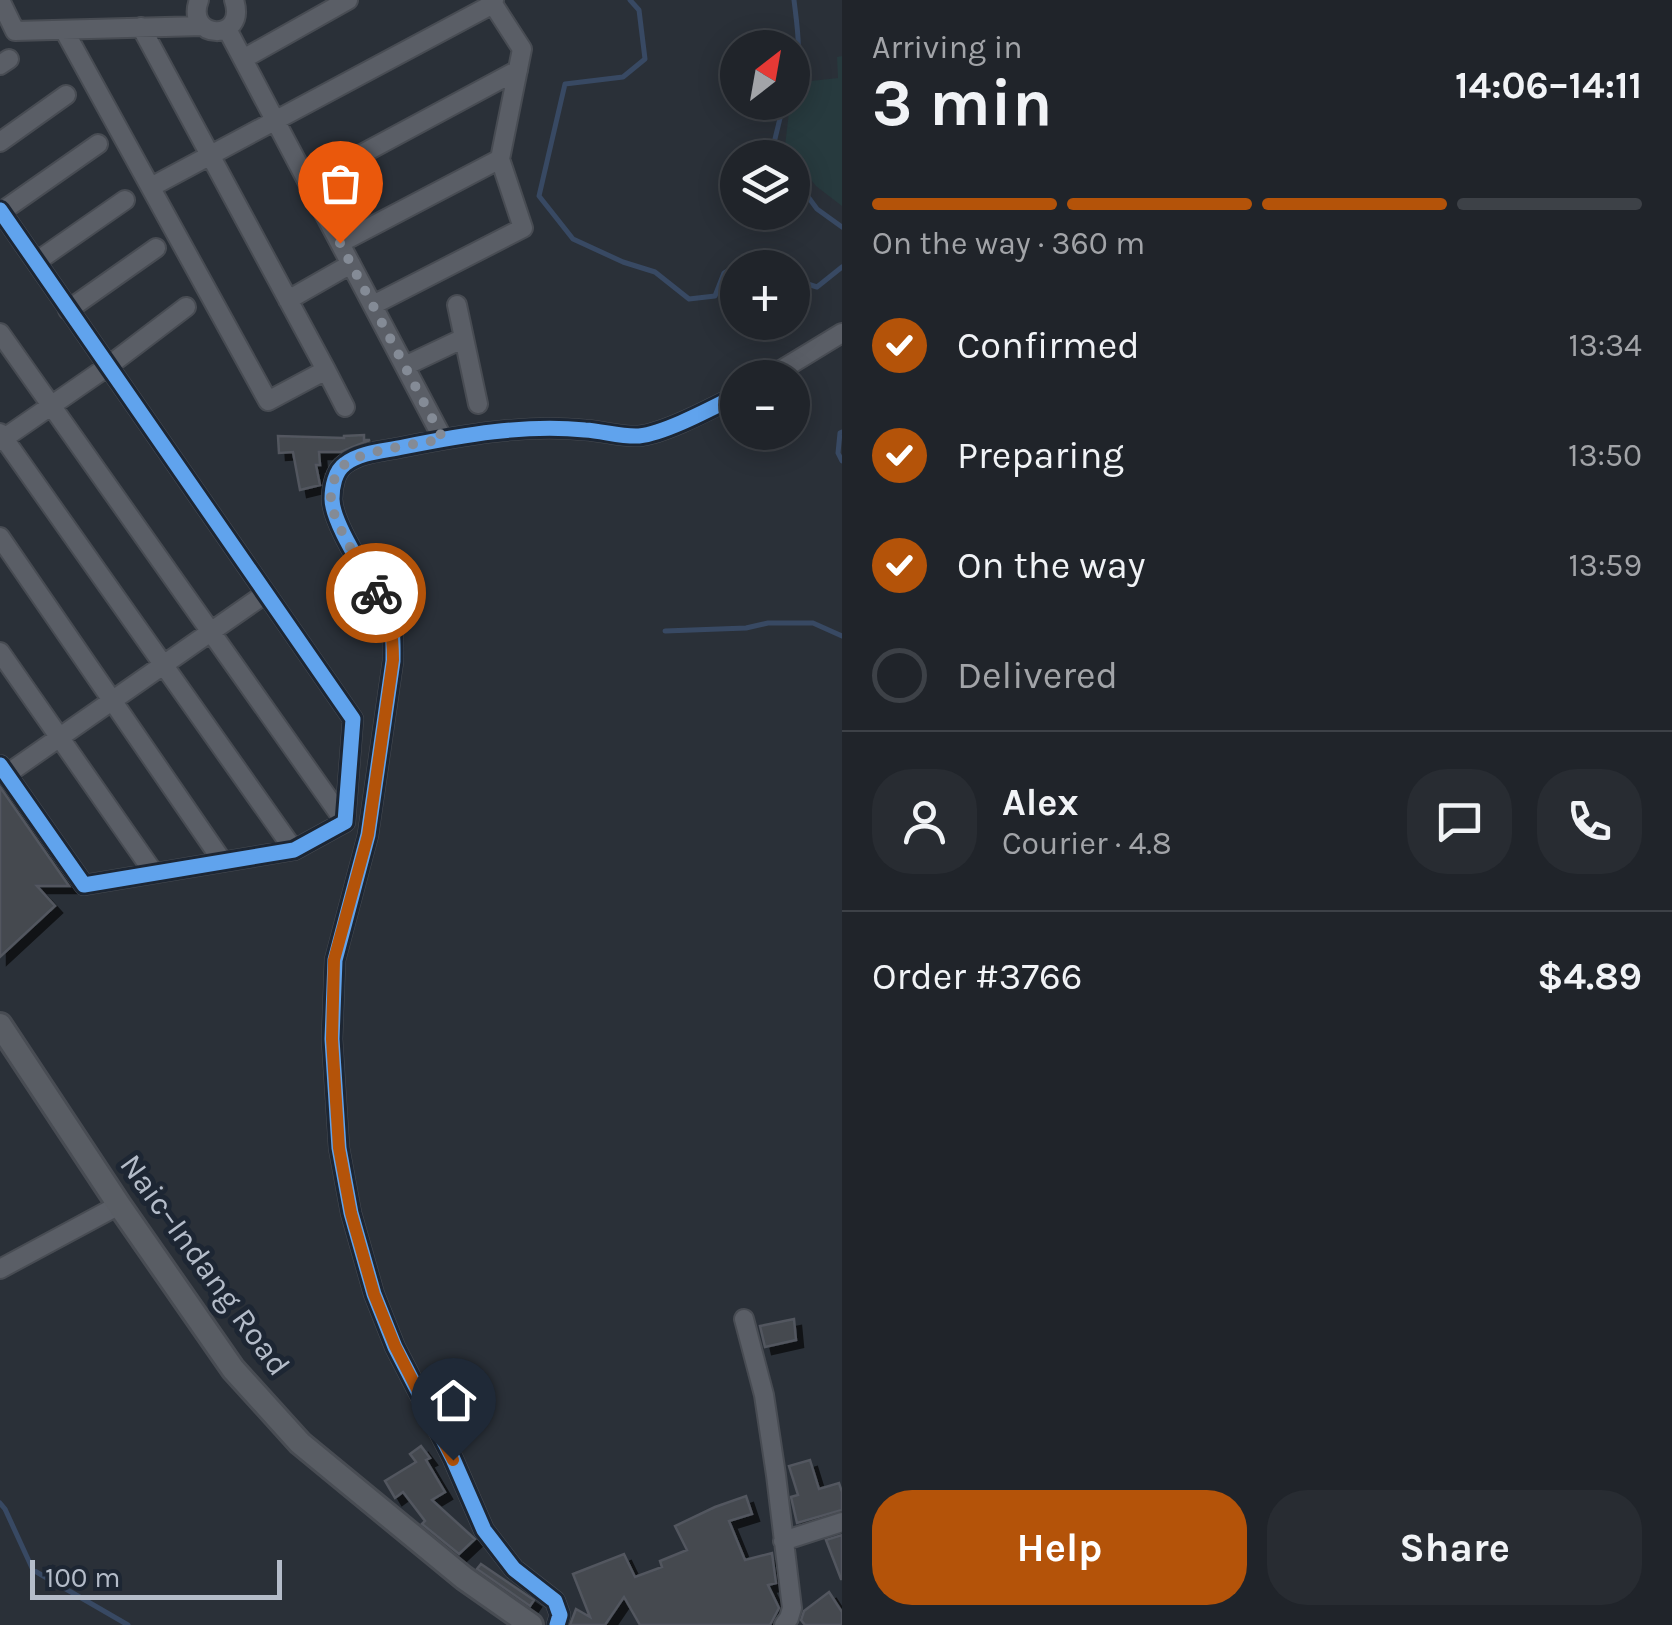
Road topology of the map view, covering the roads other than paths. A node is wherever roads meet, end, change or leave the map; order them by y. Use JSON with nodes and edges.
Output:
{"nodes":[{"id":1,"x":0,"y":0,"type":"edge"},
{"id":2,"x":200,"y":0,"type":"edge"},
{"id":3,"x":234,"y":0,"type":"edge"},
{"id":4,"x":348,"y":0,"type":"edge"},
{"id":5,"x":493,"y":2,"type":"edge"},
{"id":6,"x":202,"y":26,"type":"junction"},
{"id":7,"x":142,"y":28,"type":"junction"},
{"id":8,"x":227,"y":28,"type":"junction"},
{"id":9,"x":64,"y":30,"type":"junction"},
{"id":10,"x":243,"y":60,"type":"junction"},
{"id":11,"x":518,"y":70,"type":"junction"},
{"id":12,"x":66,"y":95,"type":"dead end"},
{"id":13,"x":276,"y":121,"type":"junction"},
{"id":14,"x":0,"y":142,"type":"edge"},
{"id":15,"x":98,"y":144,"type":"dead end"},
{"id":16,"x":210,"y":156,"type":"junction"},
{"id":17,"x":500,"y":159,"type":"junction"},
{"id":18,"x":308,"y":183,"type":"junction"},
{"id":19,"x":150,"y":188,"type":"junction"},
{"id":20,"x":125,"y":200,"type":"dead end"},
{"id":21,"x":1,"y":211,"type":"edge"},
{"id":22,"x":340,"y":243,"type":"junction"},
{"id":23,"x":156,"y":248,"type":"dead end"},
{"id":24,"x":36,"y":262,"type":"junction"},
{"id":25,"x":351,"y":264,"type":"junction"},
{"id":26,"x":288,"y":300,"type":"junction"},
{"id":27,"x":372,"y":305,"type":"junction"},
{"id":28,"x":458,"y":305,"type":"dead end"},
{"id":29,"x":186,"y":308,"type":"dead end"},
{"id":30,"x":68,"y":310,"type":"junction"},
{"id":31,"x":842,"y":332,"type":"edge"},
{"id":32,"x":0,"y":333,"type":"edge"},
{"id":33,"x":464,"y":338,"type":"junction"},
{"id":34,"x":797,"y":360,"type":"edge"},
{"id":35,"x":404,"y":366,"type":"junction"},
{"id":36,"x":107,"y":367,"type":"junction"},
{"id":37,"x":326,"y":370,"type":"junction"},
{"id":38,"x":478,"y":404,"type":"dead end"},
{"id":39,"x":51,"y":405,"type":"junction"},
{"id":40,"x":720,"y":405,"type":"edge"},
{"id":41,"x":345,"y":407,"type":"dead end"},
{"id":42,"x":1,"y":438,"type":"edge"},
{"id":43,"x":443,"y":439,"type":"junction"},
{"id":44,"x":0,"y":538,"type":"edge"},
{"id":45,"x":265,"y":594,"type":"junction"},
{"id":46,"x":210,"y":632,"type":"junction"},
{"id":47,"x":0,"y":652,"type":"edge"},
{"id":48,"x":163,"y":665,"type":"junction"},
{"id":49,"x":112,"y":701,"type":"junction"},
{"id":50,"x":59,"y":737,"type":"junction"},
{"id":51,"x":3,"y":769,"type":"edge"},
{"id":52,"x":344,"y":822,"type":"junction"},
{"id":53,"x":294,"y":850,"type":"junction"},
{"id":54,"x":223,"y":862,"type":"junction"},
{"id":55,"x":154,"y":874,"type":"junction"},
{"id":56,"x":0,"y":1025,"type":"edge"},
{"id":57,"x":119,"y":1204,"type":"junction"},
{"id":58,"x":0,"y":1268,"type":"edge"},
{"id":59,"x":744,"y":1319,"type":"dead end"},
{"id":60,"x":842,"y":1522,"type":"edge"},
{"id":61,"x":783,"y":1541,"type":"junction"},
{"id":62,"x":531,"y":1625,"type":"edge"},
{"id":63,"x":556,"y":1625,"type":"edge"},
{"id":64,"x":784,"y":1625,"type":"edge"}],
"edges":[{"from":1,"to":9,"type":"street"},
{"from":2,"to":6,"type":"street"},
{"from":3,"to":8,"type":"street"},
{"from":4,"to":10,"type":"street"},
{"from":5,"to":11,"type":"street"},
{"from":5,"to":13,"type":"street"},
{"from":6,"to":7,"type":"street"},
{"from":6,"to":8,"type":"street"},
{"from":7,"to":9,"type":"street"},
{"from":7,"to":16,"type":"street"},
{"from":8,"to":10,"type":"street"},
{"from":9,"to":19,"type":"street"},
{"from":10,"to":13,"type":"street"},
{"from":11,"to":17,"type":"street"},
{"from":11,"to":18,"type":"street"},
{"from":12,"to":14,"type":"street"},
{"from":13,"to":16,"type":"street"},
{"from":13,"to":18,"type":"street"},
{"from":15,"to":21,"type":"street"},
{"from":16,"to":19,"type":"street"},
{"from":16,"to":26,"type":"street"},
{"from":17,"to":22,"type":"street"},
{"from":17,"to":27,"type":"street"},
{"from":18,"to":22,"type":"street"},
{"from":19,"to":37,"type":"street"},
{"from":20,"to":24,"type":"street"},
{"from":21,"to":24,"type":"street"},
{"from":22,"to":25,"type":"street"},
{"from":23,"to":30,"type":"street"},
{"from":24,"to":30,"type":"street"},
{"from":25,"to":26,"type":"street"},
{"from":25,"to":27,"type":"street"},
{"from":26,"to":37,"type":"street"},
{"from":27,"to":35,"type":"street"},
{"from":28,"to":33,"type":"street"},
{"from":29,"to":36,"type":"street"},
{"from":30,"to":36,"type":"street"},
{"from":31,"to":34,"type":"street"},
{"from":32,"to":39,"type":"street"},
{"from":33,"to":35,"type":"street"},
{"from":33,"to":38,"type":"street"},
{"from":35,"to":43,"type":"street"},
{"from":36,"to":39,"type":"street"},
{"from":36,"to":45,"type":"street"},
{"from":37,"to":41,"type":"street"},
{"from":39,"to":42,"type":"street"},
{"from":39,"to":46,"type":"street"},
{"from":40,"to":43,"type":"street"},
{"from":42,"to":48,"type":"street"},
{"from":43,"to":63,"type":"street"},
{"from":44,"to":49,"type":"street"},
{"from":45,"to":46,"type":"street"},
{"from":45,"to":52,"type":"street"},
{"from":46,"to":48,"type":"street"},
{"from":46,"to":52,"type":"street"},
{"from":47,"to":50,"type":"street"},
{"from":48,"to":49,"type":"street"},
{"from":48,"to":53,"type":"street"},
{"from":49,"to":50,"type":"street"},
{"from":49,"to":54,"type":"street"},
{"from":50,"to":51,"type":"street"},
{"from":50,"to":55,"type":"street"},
{"from":51,"to":55,"type":"street"},
{"from":52,"to":53,"type":"street"},
{"from":53,"to":54,"type":"street"},
{"from":54,"to":55,"type":"street"},
{"from":56,"to":57,"type":"main road","name":"Naic–Indang Road"},
{"from":57,"to":58,"type":"street"},
{"from":57,"to":62,"type":"main road","name":"Naic–Indang Road"},
{"from":59,"to":61,"type":"street"},
{"from":60,"to":61,"type":"street"},
{"from":61,"to":64,"type":"street"}]}
